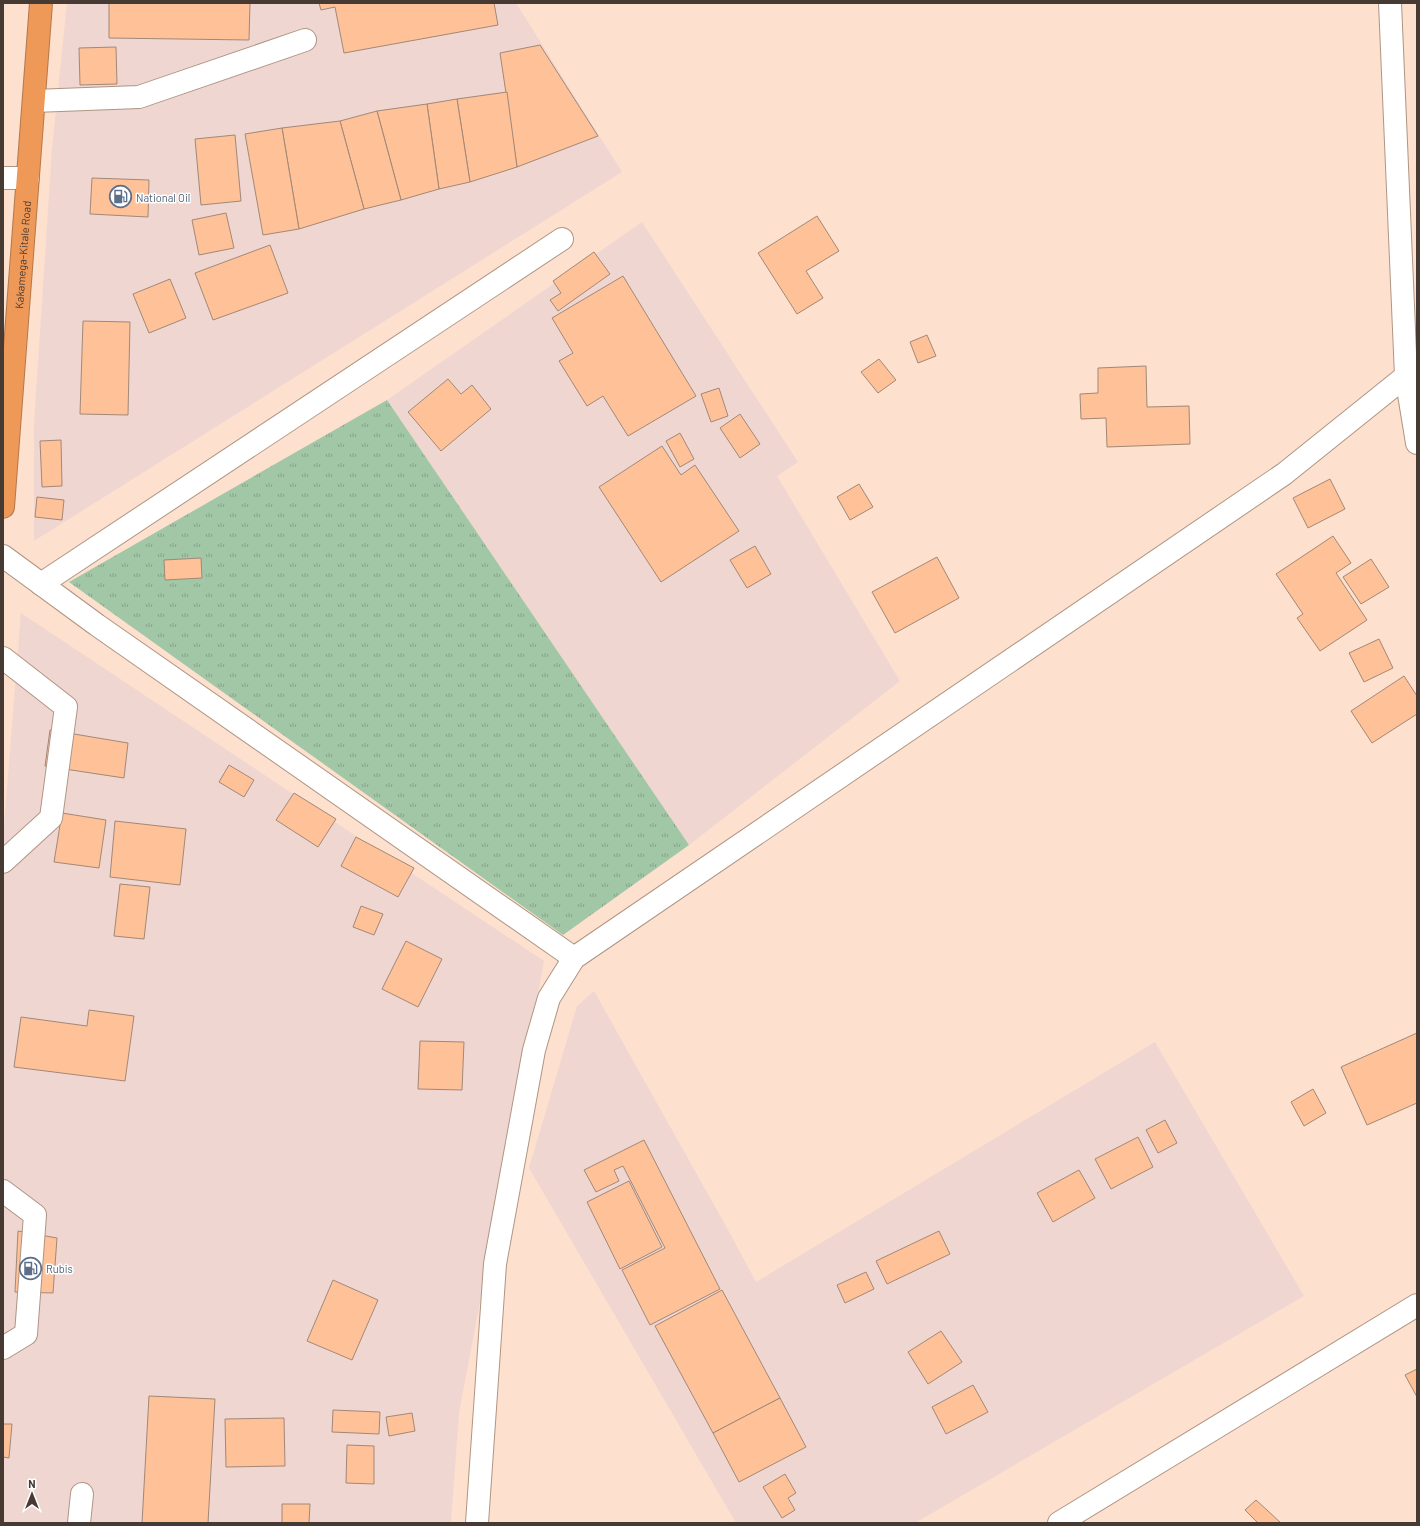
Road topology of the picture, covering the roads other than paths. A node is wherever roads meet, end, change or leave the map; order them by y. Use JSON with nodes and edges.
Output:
{"nodes":[{"id":1,"x":41,"y":3,"type":"edge"},
{"id":2,"x":1390,"y":3,"type":"edge"},
{"id":3,"x":305,"y":40,"type":"dead end"},
{"id":4,"x":34,"y":101,"type":"junction"},
{"id":5,"x":3,"y":178,"type":"edge"},
{"id":6,"x":28,"y":178,"type":"junction"},
{"id":7,"x":562,"y":239,"type":"dead end"},
{"id":8,"x":1406,"y":376,"type":"junction"},
{"id":9,"x":1417,"y":443,"type":"edge"},
{"id":10,"x":3,"y":507,"type":"edge"},
{"id":11,"x":3,"y":556,"type":"edge"},
{"id":12,"x":41,"y":584,"type":"junction"},
{"id":13,"x":3,"y":658,"type":"edge"},
{"id":14,"x":3,"y":862,"type":"edge"},
{"id":15,"x":574,"y":958,"type":"junction"},
{"id":16,"x":3,"y":1191,"type":"edge"},
{"id":17,"x":1417,"y":1305,"type":"edge"},
{"id":18,"x":3,"y":1348,"type":"edge"},
{"id":19,"x":82,"y":1494,"type":"dead end"},
{"id":20,"x":79,"y":1523,"type":"edge"},
{"id":21,"x":477,"y":1523,"type":"edge"},
{"id":22,"x":1059,"y":1523,"type":"edge"}],
"edges":[{"from":1,"to":4,"type":"highway","name":"Kakamega-Kitale Road"},
{"from":2,"to":8,"type":"street"},
{"from":3,"to":4,"type":"street"},
{"from":4,"to":6,"type":"highway","name":"Kakamega-Kitale Road"},
{"from":5,"to":6,"type":"street"},
{"from":6,"to":10,"type":"highway","name":"Kakamega-Kitale Road"},
{"from":7,"to":12,"type":"street"},
{"from":8,"to":9,"type":"street"},
{"from":8,"to":15,"type":"street"},
{"from":11,"to":12,"type":"street"},
{"from":12,"to":15,"type":"street"},
{"from":13,"to":14,"type":"street"},
{"from":15,"to":21,"type":"street"},
{"from":16,"to":18,"type":"street"},
{"from":17,"to":22,"type":"street"},
{"from":19,"to":20,"type":"street"}]}
